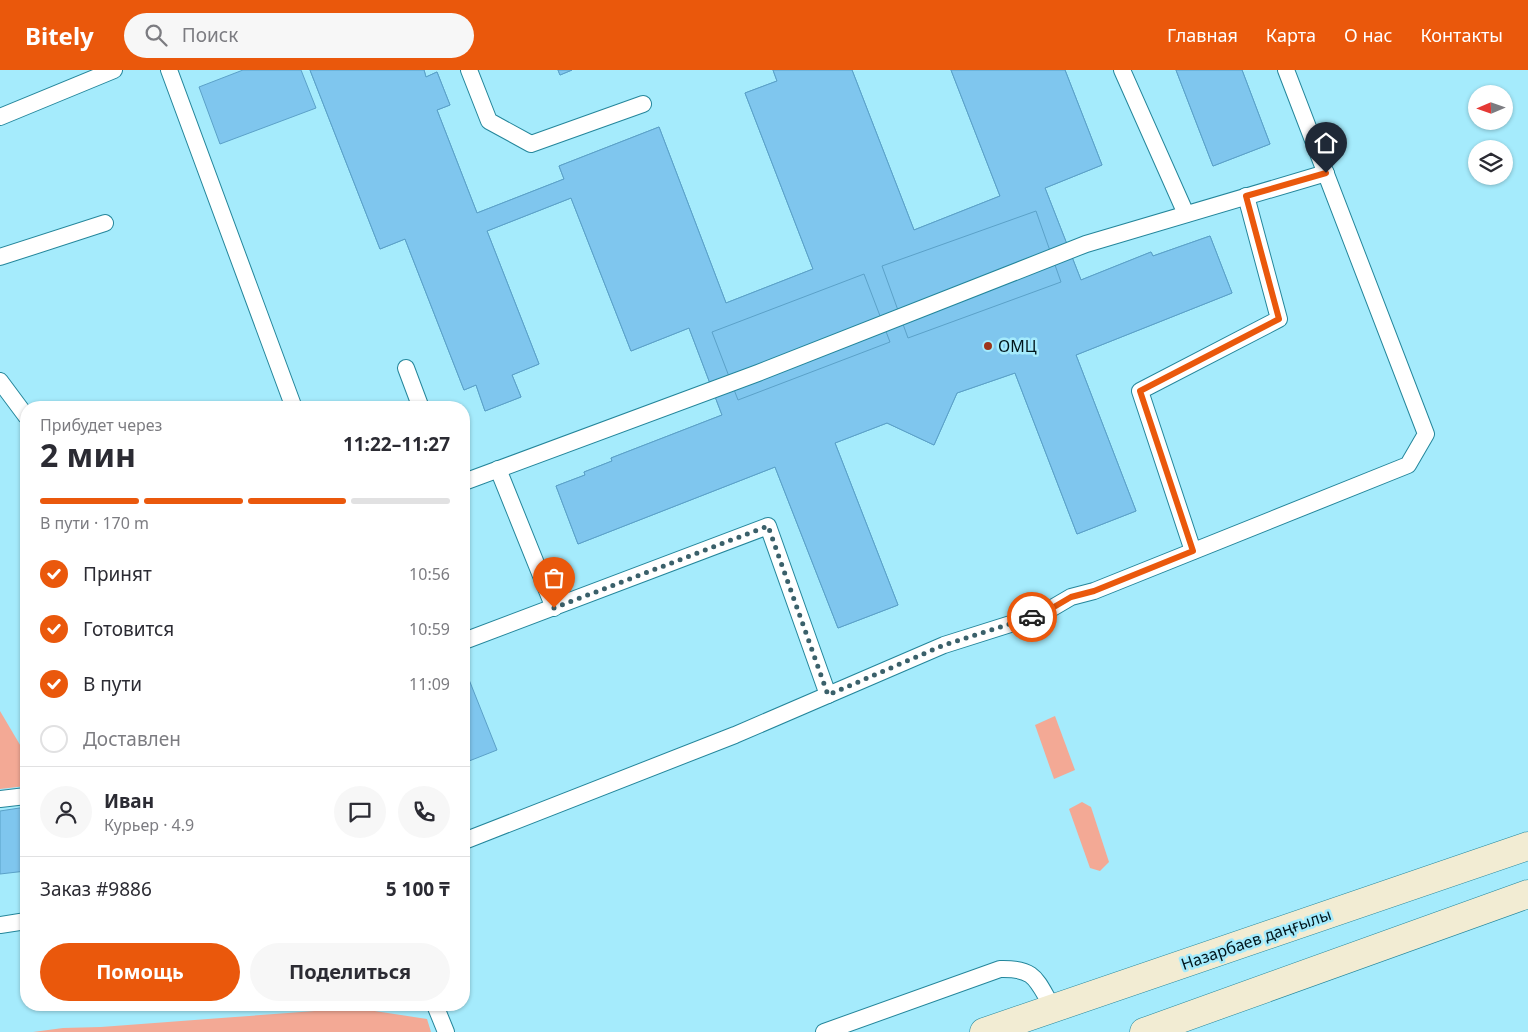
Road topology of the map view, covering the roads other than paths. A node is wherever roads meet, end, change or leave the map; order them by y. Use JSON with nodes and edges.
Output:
{"nodes":[{"id":1,"x":114,"y":70,"type":"edge"},
{"id":2,"x":169,"y":70,"type":"edge"},
{"id":3,"x":469,"y":70,"type":"edge"},
{"id":4,"x":1122,"y":70,"type":"edge"},
{"id":5,"x":1286,"y":70,"type":"edge"},
{"id":6,"x":643,"y":104,"type":"dead end"},
{"id":7,"x":0,"y":117,"type":"edge"},
{"id":8,"x":1326,"y":173,"type":"junction"},
{"id":9,"x":1246,"y":196,"type":"junction"},
{"id":10,"x":1186,"y":214,"type":"junction"},
{"id":11,"x":105,"y":223,"type":"dead end"},
{"id":12,"x":0,"y":257,"type":"edge"},
{"id":13,"x":406,"y":368,"type":"dead end"},
{"id":14,"x":0,"y":381,"type":"edge"},
{"id":15,"x":291,"y":401,"type":"edge"},
{"id":16,"x":418,"y":401,"type":"edge"},
{"id":17,"x":20,"y":408,"type":"edge"},
{"id":18,"x":498,"y":469,"type":"junction"},
{"id":19,"x":470,"y":480,"type":"edge"},
{"id":20,"x":1193,"y":551,"type":"junction"},
{"id":21,"x":554,"y":608,"type":"junction"},
{"id":22,"x":470,"y":639,"type":"edge"},
{"id":23,"x":828,"y":695,"type":"junction"},
{"id":24,"x":20,"y":797,"type":"edge"},
{"id":25,"x":0,"y":799,"type":"edge"},
{"id":26,"x":470,"y":839,"type":"edge"},
{"id":27,"x":1528,"y":846,"type":"edge"},
{"id":28,"x":1528,"y":894,"type":"edge"},
{"id":29,"x":20,"y":922,"type":"edge"},
{"id":30,"x":0,"y":925,"type":"edge"},
{"id":31,"x":1053,"y":1008,"type":"junction"},
{"id":32,"x":437,"y":1011,"type":"edge"},
{"id":33,"x":446,"y":1032,"type":"edge"},
{"id":34,"x":824,"y":1032,"type":"edge"},
{"id":35,"x":984,"y":1032,"type":"edge"},
{"id":36,"x":1144,"y":1032,"type":"edge"}],
"edges":[{"from":1,"to":7,"type":"lane"},
{"from":2,"to":15,"type":"lane"},
{"from":3,"to":6,"type":"lane"},
{"from":4,"to":10,"type":"lane"},
{"from":5,"to":8,"type":"lane"},
{"from":8,"to":9,"type":"lane"},
{"from":8,"to":20,"type":"lane"},
{"from":9,"to":10,"type":"lane"},
{"from":9,"to":20,"type":"lane"},
{"from":10,"to":18,"type":"lane"},
{"from":11,"to":12,"type":"lane"},
{"from":13,"to":16,"type":"lane"},
{"from":14,"to":17,"type":"lane"},
{"from":18,"to":19,"type":"lane"},
{"from":18,"to":21,"type":"lane"},
{"from":20,"to":23,"type":"lane"},
{"from":21,"to":22,"type":"lane"},
{"from":21,"to":23,"type":"lane"},
{"from":23,"to":26,"type":"lane"},
{"from":24,"to":25,"type":"lane"},
{"from":27,"to":31,"type":"main road","name":"Назарбаев даңғылы"},
{"from":28,"to":36,"type":"main road"},
{"from":29,"to":30,"type":"lane"},
{"from":31,"to":34,"type":"lane"},
{"from":31,"to":35,"type":"main road","name":"Назарбаев даңғылы"},
{"from":32,"to":33,"type":"lane"}]}
